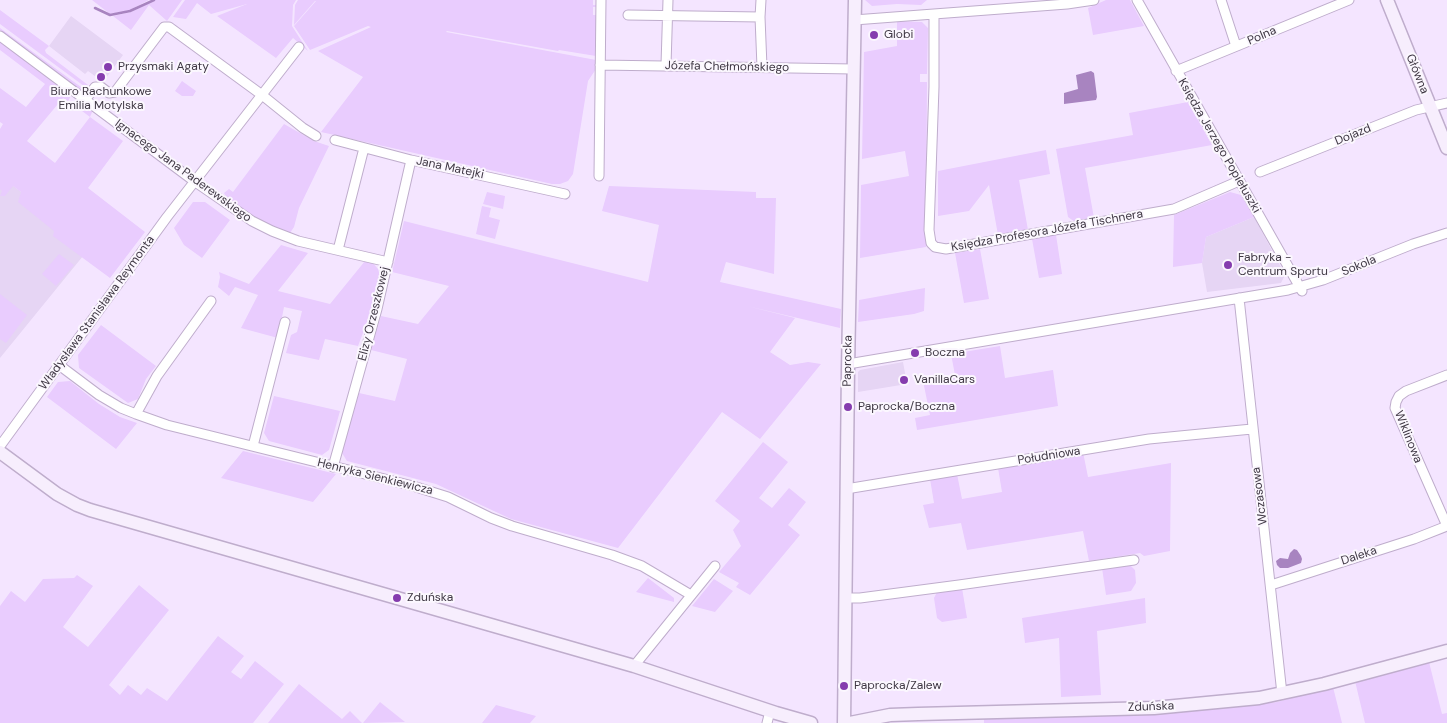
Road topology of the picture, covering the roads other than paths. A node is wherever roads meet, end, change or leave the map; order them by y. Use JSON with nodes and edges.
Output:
{"nodes":[{"id":1,"x":602,"y":0,"type":"edge"},
{"id":2,"x":668,"y":0,"type":"edge"},
{"id":3,"x":761,"y":0,"type":"edge"},
{"id":4,"x":855,"y":0,"type":"edge"},
{"id":5,"x":1094,"y":0,"type":"edge"},
{"id":6,"x":1137,"y":0,"type":"edge"},
{"id":7,"x":1221,"y":0,"type":"edge"},
{"id":8,"x":1349,"y":0,"type":"edge"},
{"id":9,"x":1387,"y":0,"type":"edge"},
{"id":10,"x":934,"y":14,"type":"junction"},
{"id":11,"x":628,"y":16,"type":"dead end"},
{"id":12,"x":667,"y":16,"type":"junction"},
{"id":13,"x":760,"y":17,"type":"junction"},
{"id":14,"x":854,"y":20,"type":"junction"},
{"id":15,"x":0,"y":36,"type":"edge"},
{"id":16,"x":1236,"y":46,"type":"junction"},
{"id":17,"x":299,"y":47,"type":"dead end"},
{"id":18,"x":600,"y":65,"type":"junction"},
{"id":19,"x":666,"y":66,"type":"junction"},
{"id":20,"x":762,"y":67,"type":"junction"},
{"id":21,"x":854,"y":69,"type":"junction"},
{"id":22,"x":1176,"y":71,"type":"junction"},
{"id":23,"x":262,"y":95,"type":"junction"},
{"id":24,"x":85,"y":100,"type":"junction"},
{"id":25,"x":1447,"y":103,"type":"edge"},
{"id":26,"x":1431,"y":107,"type":"junction"},
{"id":27,"x":316,"y":136,"type":"dead end"},
{"id":28,"x":335,"y":140,"type":"dead end"},
{"id":29,"x":364,"y":148,"type":"junction"},
{"id":30,"x":1447,"y":148,"type":"edge"},
{"id":31,"x":411,"y":160,"type":"junction"},
{"id":32,"x":1260,"y":172,"type":"dead end"},
{"id":33,"x":599,"y":176,"type":"dead end"},
{"id":34,"x":194,"y":181,"type":"junction"},
{"id":35,"x":1239,"y":181,"type":"junction"},
{"id":36,"x":565,"y":194,"type":"dead end"},
{"id":37,"x":1447,"y":233,"type":"edge"},
{"id":38,"x":338,"y":250,"type":"junction"},
{"id":39,"x":388,"y":262,"type":"junction"},
{"id":40,"x":1301,"y":289,"type":"junction"},
{"id":41,"x":1239,"y":298,"type":"junction"},
{"id":42,"x":211,"y":301,"type":"dead end"},
{"id":43,"x":286,"y":322,"type":"dead end"},
{"id":44,"x":848,"y":364,"type":"junction"},
{"id":45,"x":59,"y":365,"type":"junction"},
{"id":46,"x":1447,"y":375,"type":"edge"},
{"id":47,"x":136,"y":414,"type":"junction"},
{"id":48,"x":1252,"y":429,"type":"junction"},
{"id":49,"x":0,"y":446,"type":"edge"},
{"id":50,"x":253,"y":446,"type":"junction"},
{"id":51,"x":0,"y":452,"type":"edge"},
{"id":52,"x":334,"y":467,"type":"junction"},
{"id":53,"x":846,"y":489,"type":"junction"},
{"id":54,"x":1447,"y":526,"type":"edge"},
{"id":55,"x":1134,"y":560,"type":"dead end"},
{"id":56,"x":714,"y":566,"type":"dead end"},
{"id":57,"x":1271,"y":585,"type":"junction"},
{"id":58,"x":691,"y":595,"type":"junction"},
{"id":59,"x":845,"y":598,"type":"junction"},
{"id":60,"x":1447,"y":651,"type":"edge"},
{"id":61,"x":634,"y":666,"type":"junction"},
{"id":62,"x":1282,"y":694,"type":"junction"},
{"id":63,"x":768,"y":717,"type":"edge"},
{"id":64,"x":811,"y":723,"type":"edge"},
{"id":65,"x":844,"y":723,"type":"edge"},
{"id":66,"x":850,"y":723,"type":"edge"}],
"edges":[{"from":1,"to":18,"type":"street"},
{"from":2,"to":12,"type":"street"},
{"from":3,"to":13,"type":"street"},
{"from":4,"to":14,"type":"street","name":"Paprocka"},
{"from":5,"to":10,"type":"street"},
{"from":6,"to":22,"type":"street","name":"Księdza Jerzego Popiełuszki"},
{"from":7,"to":16,"type":"street"},
{"from":8,"to":16,"type":"street","name":"Polna"},
{"from":9,"to":26,"type":"street","name":"Główna"},
{"from":10,"to":14,"type":"street"},
{"from":10,"to":35,"type":"street","name":"Księdza Profesora Józefa Tischnera"},
{"from":11,"to":12,"type":"street"},
{"from":12,"to":13,"type":"street"},
{"from":12,"to":19,"type":"street"},
{"from":13,"to":20,"type":"street"},
{"from":14,"to":21,"type":"street","name":"Paprocka"},
{"from":15,"to":24,"type":"street","name":"Ignacego Jana Paderewskiego"},
{"from":16,"to":22,"type":"street","name":"Polna"},
{"from":17,"to":23,"type":"street","name":"Władysława Stanisława Reymonta"},
{"from":18,"to":19,"type":"street","name":"Józefa Chełmońskiego"},
{"from":18,"to":33,"type":"street"},
{"from":19,"to":20,"type":"street","name":"Józefa Chełmońskiego"},
{"from":20,"to":21,"type":"street","name":"Józefa Chełmońskiego"},
{"from":21,"to":44,"type":"street","name":"Paprocka"},
{"from":22,"to":35,"type":"street","name":"Księdza Jerzego Popiełuszki"},
{"from":23,"to":24,"type":"street"},
{"from":23,"to":27,"type":"street"},
{"from":23,"to":34,"type":"street","name":"Władysława Stanisława Reymonta"},
{"from":24,"to":34,"type":"street","name":"Ignacego Jana Paderewskiego"},
{"from":25,"to":26,"type":"street","name":"Dojazd"},
{"from":26,"to":30,"type":"street","name":"Główna"},
{"from":26,"to":32,"type":"street","name":"Dojazd"},
{"from":28,"to":29,"type":"street","name":"Jana Matejki"},
{"from":29,"to":31,"type":"street","name":"Jana Matejki"},
{"from":29,"to":38,"type":"street"},
{"from":31,"to":36,"type":"street","name":"Jana Matejki"},
{"from":31,"to":39,"type":"street","name":"Elizy Orzeszkowej"},
{"from":34,"to":38,"type":"street","name":"Ignacego Jana Paderewskiego"},
{"from":34,"to":45,"type":"street","name":"Władysława Stanisława Reymonta"},
{"from":35,"to":40,"type":"street","name":"Księdza Jerzego Popiełuszki"},
{"from":37,"to":40,"type":"street","name":"Sokola"},
{"from":38,"to":39,"type":"street","name":"Ignacego Jana Paderewskiego"},
{"from":39,"to":52,"type":"street","name":"Elizy Orzeszkowej"},
{"from":40,"to":41,"type":"street","name":"Sokola"},
{"from":41,"to":44,"type":"street"},
{"from":41,"to":48,"type":"street","name":"Wczasowa"},
{"from":42,"to":47,"type":"street"},
{"from":43,"to":50,"type":"street"},
{"from":44,"to":53,"type":"street","name":"Paprocka"},
{"from":45,"to":47,"type":"street","name":"Henryka Sienkiewicza"},
{"from":45,"to":49,"type":"street","name":"Władysława Stanisława Reymonta"},
{"from":46,"to":54,"type":"street","name":"Wiklinowa"},
{"from":47,"to":50,"type":"street","name":"Henryka Sienkiewicza"},
{"from":48,"to":53,"type":"street","name":"Południowa"},
{"from":48,"to":57,"type":"street","name":"Wczasowa"},
{"from":50,"to":52,"type":"street","name":"Henryka Sienkiewicza"},
{"from":51,"to":61,"type":"street"},
{"from":52,"to":58,"type":"street","name":"Henryka Sienkiewicza"},
{"from":53,"to":59,"type":"street","name":"Paprocka"},
{"from":54,"to":57,"type":"street","name":"Daleka"},
{"from":55,"to":59,"type":"street"},
{"from":56,"to":58,"type":"street"},
{"from":57,"to":62,"type":"street","name":"Wczasowa"},
{"from":58,"to":61,"type":"street"},
{"from":59,"to":65,"type":"street","name":"Paprocka"},
{"from":60,"to":62,"type":"street","name":"Zduńska"},
{"from":61,"to":63,"type":"street"},
{"from":62,"to":66,"type":"street","name":"Zduńska"},
{"from":63,"to":64,"type":"street"}]}
